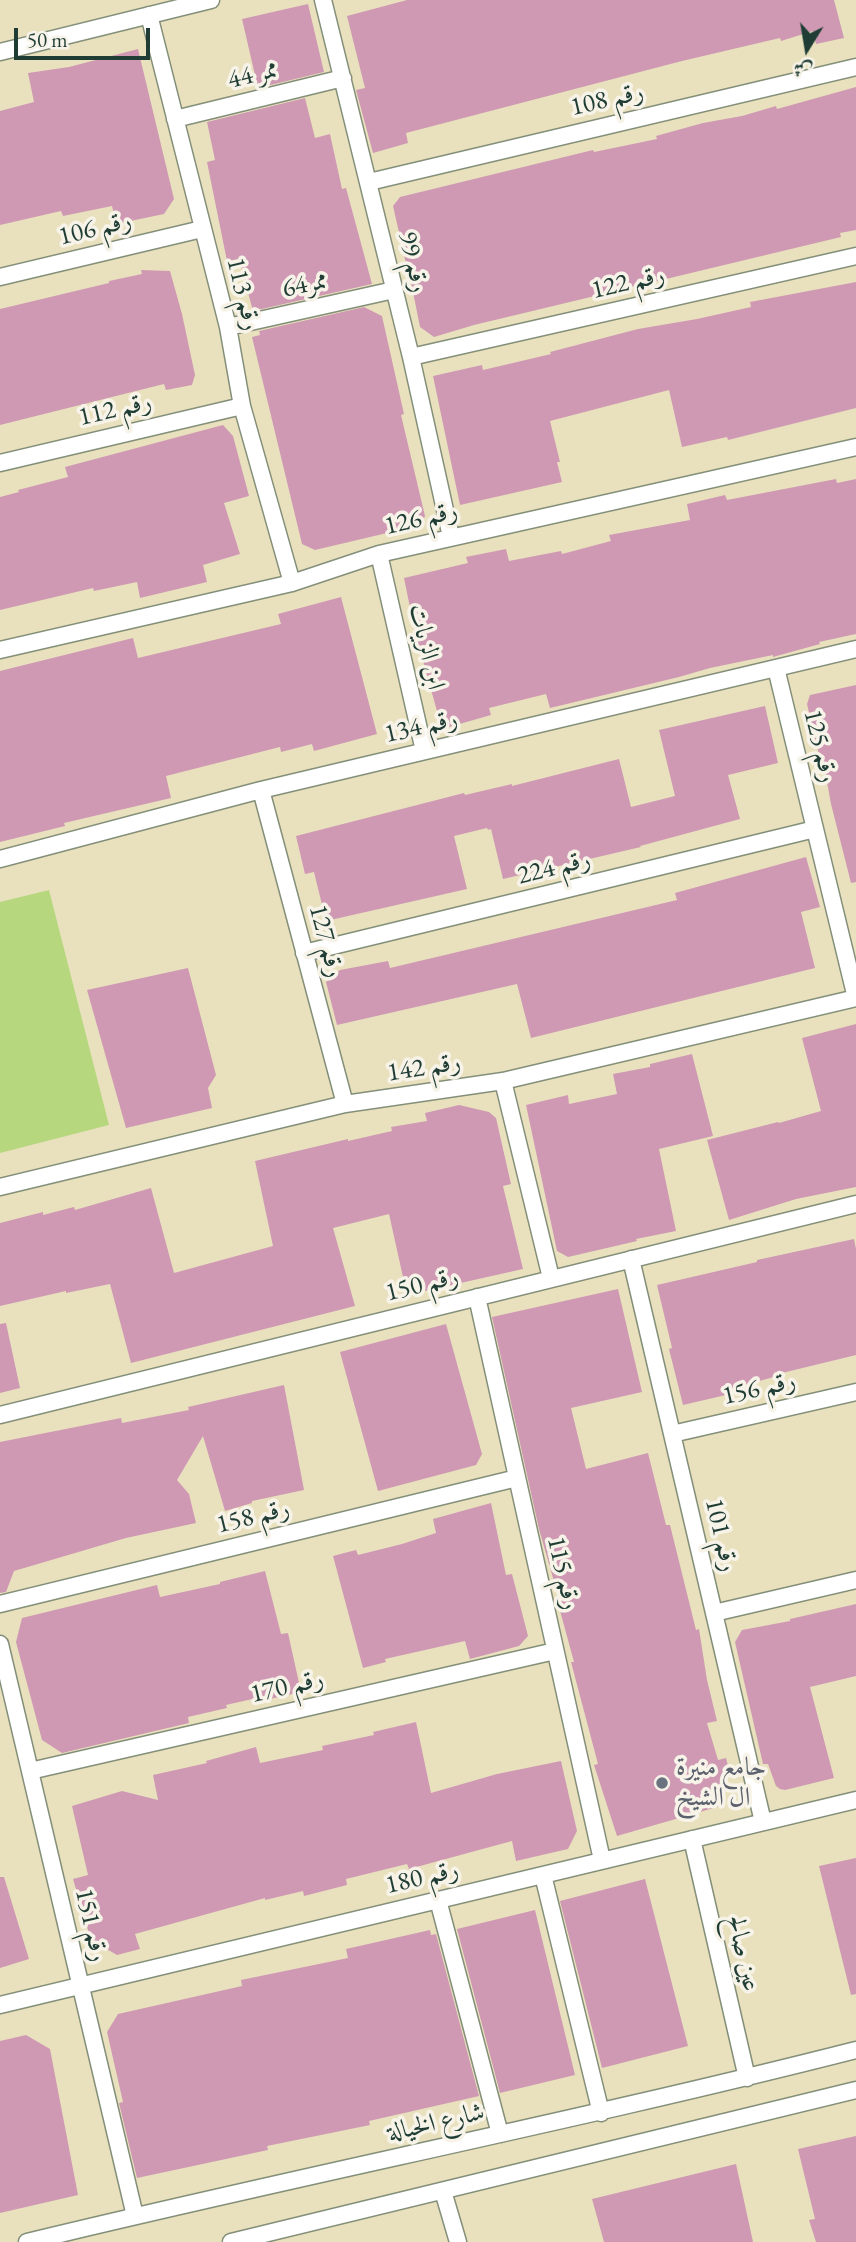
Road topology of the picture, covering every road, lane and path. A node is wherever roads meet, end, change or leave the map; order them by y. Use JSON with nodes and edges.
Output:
{"nodes":[{"id":1,"x":211,"y":0,"type":"edge"},
{"id":2,"x":323,"y":0,"type":"edge"},
{"id":3,"x":149,"y":15,"type":"junction"},
{"id":4,"x":0,"y":52,"type":"edge"},
{"id":5,"x":856,"y":67,"type":"edge"},
{"id":6,"x":343,"y":78,"type":"junction"},
{"id":7,"x":175,"y":119,"type":"junction"},
{"id":8,"x":369,"y":182,"type":"junction"},
{"id":9,"x":202,"y":229,"type":"junction"},
{"id":10,"x":856,"y":256,"type":"edge"},
{"id":11,"x":0,"y":278,"type":"edge"},
{"id":12,"x":394,"y":290,"type":"junction"},
{"id":13,"x":228,"y":327,"type":"junction"},
{"id":14,"x":411,"y":357,"type":"junction"},
{"id":15,"x":242,"y":406,"type":"junction"},
{"id":16,"x":856,"y":447,"type":"edge"},
{"id":17,"x":0,"y":463,"type":"edge"},
{"id":18,"x":451,"y":537,"type":"junction"},
{"id":19,"x":379,"y":554,"type":"junction"},
{"id":20,"x":292,"y":583,"type":"junction"},
{"id":21,"x":856,"y":649,"type":"edge"},
{"id":22,"x":0,"y":650,"type":"edge"},
{"id":23,"x":776,"y":668,"type":"junction"},
{"id":24,"x":424,"y":751,"type":"junction"},
{"id":25,"x":261,"y":790,"type":"junction"},
{"id":26,"x":815,"y":830,"type":"junction"},
{"id":27,"x":0,"y":859,"type":"edge"},
{"id":28,"x":304,"y":953,"type":"junction"},
{"id":29,"x":856,"y":998,"type":"edge"},
{"id":30,"x":503,"y":1081,"type":"junction"},
{"id":31,"x":345,"y":1104,"type":"junction"},
{"id":32,"x":0,"y":1187,"type":"edge"},
{"id":33,"x":856,"y":1204,"type":"edge"},
{"id":34,"x":631,"y":1259,"type":"junction"},
{"id":35,"x":551,"y":1278,"type":"junction"},
{"id":36,"x":477,"y":1297,"type":"junction"},
{"id":37,"x":856,"y":1392,"type":"edge"},
{"id":38,"x":0,"y":1415,"type":"edge"},
{"id":39,"x":672,"y":1434,"type":"junction"},
{"id":40,"x":517,"y":1478,"type":"junction"},
{"id":41,"x":856,"y":1580,"type":"edge"},
{"id":42,"x":0,"y":1604,"type":"edge"},
{"id":43,"x":714,"y":1613,"type":"junction"},
{"id":44,"x":0,"y":1644,"type":"edge"},
{"id":45,"x":555,"y":1651,"type":"junction"},
{"id":46,"x":30,"y":1770,"type":"junction"},
{"id":47,"x":856,"y":1800,"type":"edge"},
{"id":48,"x":763,"y":1822,"type":"junction"},
{"id":49,"x":692,"y":1839,"type":"junction"},
{"id":50,"x":602,"y":1860,"type":"junction"},
{"id":51,"x":543,"y":1875,"type":"junction"},
{"id":52,"x":438,"y":1900,"type":"junction"},
{"id":53,"x":80,"y":1986,"type":"junction"},
{"id":54,"x":0,"y":2005,"type":"edge"},
{"id":55,"x":856,"y":2050,"type":"edge"},
{"id":56,"x":747,"y":2078,"type":"junction"},
{"id":57,"x":856,"y":2090,"type":"edge"},
{"id":58,"x":601,"y":2113,"type":"junction"},
{"id":59,"x":500,"y":2134,"type":"junction"},
{"id":60,"x":443,"y":2190,"type":"junction"},
{"id":61,"x":135,"y":2216,"type":"junction"},
{"id":62,"x":27,"y":2242,"type":"edge"},
{"id":63,"x":231,"y":2242,"type":"edge"},
{"id":64,"x":458,"y":2242,"type":"edge"}],
"edges":[{"from":1,"to":3,"type":"street"},
{"from":2,"to":6,"type":"street","name":"رقم 99"},
{"from":3,"to":4,"type":"street"},
{"from":3,"to":7,"type":"street","name":"رقم 113"},
{"from":5,"to":8,"type":"street","name":"رقم 108"},
{"from":6,"to":7,"type":"street","name":"ممر 44"},
{"from":6,"to":8,"type":"street","name":"رقم 99"},
{"from":7,"to":9,"type":"street","name":"رقم 113"},
{"from":8,"to":12,"type":"street","name":"رقم 99"},
{"from":9,"to":11,"type":"street","name":"رقم 106"},
{"from":9,"to":13,"type":"street","name":"رقم 113"},
{"from":10,"to":14,"type":"street","name":"رقم 122"},
{"from":12,"to":13,"type":"street","name":"ممر64"},
{"from":12,"to":14,"type":"street","name":"رقم 99"},
{"from":13,"to":15,"type":"street","name":"رقم 113"},
{"from":14,"to":18,"type":"street","name":"رقم 99"},
{"from":15,"to":17,"type":"street","name":"رقم 112"},
{"from":15,"to":20,"type":"street","name":"رقم 113"},
{"from":16,"to":18,"type":"street","name":"رقم 126"},
{"from":18,"to":19,"type":"street","name":"رقم 126"},
{"from":19,"to":20,"type":"street","name":"رقم 126"},
{"from":19,"to":24,"type":"street","name":"ابن الزيات"},
{"from":20,"to":22,"type":"street","name":"رقم 126"},
{"from":21,"to":23,"type":"street","name":"رقم 134"},
{"from":23,"to":24,"type":"street","name":"رقم 134"},
{"from":23,"to":26,"type":"street","name":"رقم 125"},
{"from":24,"to":25,"type":"street","name":"رقم 134"},
{"from":25,"to":27,"type":"street","name":"رقم 134"},
{"from":25,"to":28,"type":"street","name":"رقم 127"},
{"from":26,"to":28,"type":"street","name":"رقم 224"},
{"from":26,"to":29,"type":"street","name":"رقم 125"},
{"from":28,"to":31,"type":"street","name":"رقم 127"},
{"from":29,"to":30,"type":"street","name":"رقم 142"},
{"from":30,"to":31,"type":"street","name":"رقم 142"},
{"from":30,"to":35,"type":"street"},
{"from":31,"to":32,"type":"street","name":"رقم 142"},
{"from":33,"to":34,"type":"street","name":"رقم 150"},
{"from":34,"to":35,"type":"street","name":"رقم 150"},
{"from":34,"to":39,"type":"street","name":"رقم 101"},
{"from":35,"to":36,"type":"street","name":"رقم 150"},
{"from":36,"to":38,"type":"street","name":"رقم 150"},
{"from":36,"to":40,"type":"street","name":"رقم 115"},
{"from":37,"to":39,"type":"street","name":"رقم 156"},
{"from":39,"to":43,"type":"street","name":"رقم 101"},
{"from":40,"to":42,"type":"street","name":"رقم 158"},
{"from":40,"to":45,"type":"street","name":"رقم 115"},
{"from":41,"to":43,"type":"street"},
{"from":43,"to":48,"type":"street","name":"رقم 101"},
{"from":44,"to":46,"type":"street","name":"رقم 151"},
{"from":45,"to":46,"type":"street","name":"رقم 170"},
{"from":45,"to":50,"type":"street","name":"رقم 115"},
{"from":46,"to":53,"type":"street","name":"رقم 151"},
{"from":47,"to":48,"type":"street","name":"رقم 180"},
{"from":48,"to":49,"type":"street","name":"رقم 180"},
{"from":49,"to":50,"type":"street","name":"رقم 180"},
{"from":49,"to":56,"type":"street","name":"عين صالح"},
{"from":50,"to":51,"type":"street","name":"رقم 180"},
{"from":51,"to":52,"type":"street","name":"رقم 180"},
{"from":51,"to":58,"type":"street"},
{"from":52,"to":53,"type":"street","name":"رقم 180"},
{"from":52,"to":59,"type":"street"},
{"from":53,"to":54,"type":"street","name":"رقم 180"},
{"from":53,"to":61,"type":"street","name":"رقم 151"},
{"from":55,"to":56,"type":"street","name":"شارع الخيالة"},
{"from":56,"to":58,"type":"street","name":"شارع الخيالة"},
{"from":57,"to":60,"type":"street"},
{"from":58,"to":59,"type":"street","name":"شارع الخيالة"},
{"from":59,"to":61,"type":"street","name":"شارع الخيالة"},
{"from":60,"to":63,"type":"street"},
{"from":60,"to":64,"type":"street"},
{"from":61,"to":62,"type":"street","name":"شارع الخيالة"}]}
